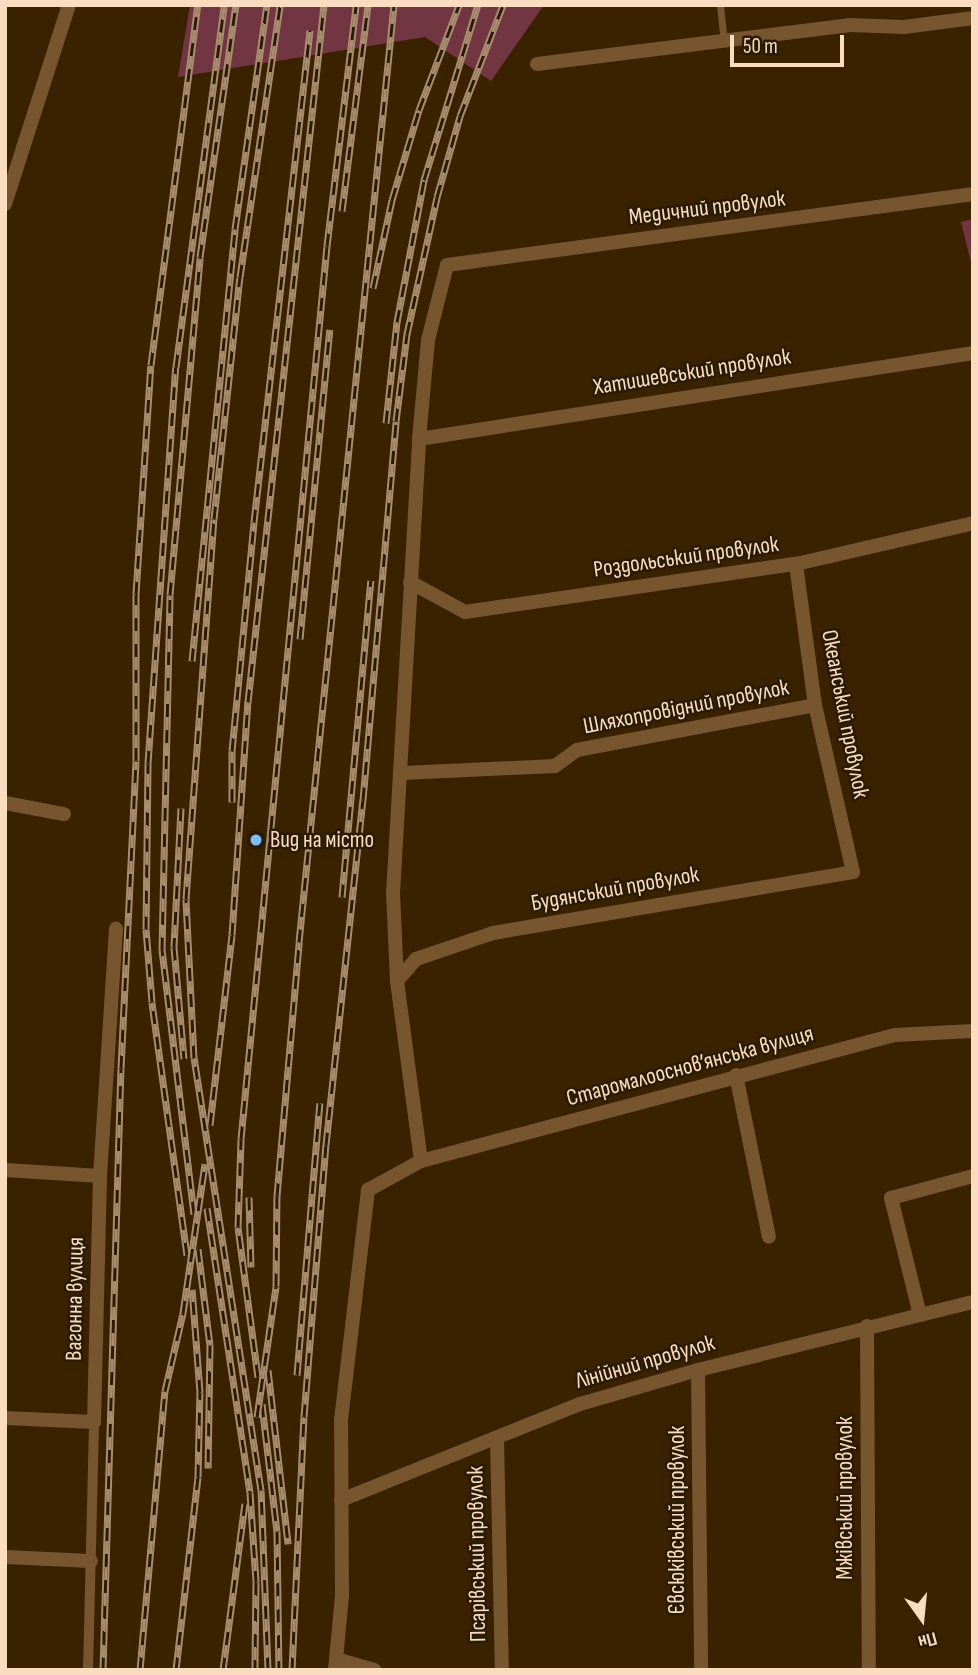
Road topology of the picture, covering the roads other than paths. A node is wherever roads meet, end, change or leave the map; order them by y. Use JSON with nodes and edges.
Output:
{"nodes":[{"id":1,"x":69,"y":5,"type":"edge"},
{"id":2,"x":720,"y":5,"type":"edge"},
{"id":3,"x":973,"y":18,"type":"edge"},
{"id":4,"x":724,"y":41,"type":"junction"},
{"id":5,"x":537,"y":64,"type":"dead end"},
{"id":6,"x":973,"y":194,"type":"edge"},
{"id":7,"x":5,"y":204,"type":"edge"},
{"id":8,"x":973,"y":353,"type":"edge"},
{"id":9,"x":419,"y":439,"type":"junction"},
{"id":10,"x":973,"y":523,"type":"edge"},
{"id":11,"x":796,"y":564,"type":"junction"},
{"id":12,"x":411,"y":582,"type":"junction"},
{"id":13,"x":816,"y":705,"type":"junction"},
{"id":14,"x":402,"y":773,"type":"junction"},
{"id":15,"x":5,"y":803,"type":"edge"},
{"id":16,"x":64,"y":814,"type":"dead end"},
{"id":17,"x":853,"y":872,"type":"joint"},
{"id":18,"x":116,"y":929,"type":"dead end"},
{"id":19,"x":397,"y":981,"type":"junction"},
{"id":20,"x":973,"y":1031,"type":"edge"},
{"id":21,"x":736,"y":1075,"type":"junction"},
{"id":22,"x":421,"y":1161,"type":"junction"},
{"id":23,"x":5,"y":1170,"type":"edge"},
{"id":24,"x":100,"y":1176,"type":"junction"},
{"id":25,"x":973,"y":1176,"type":"edge"},
{"id":26,"x":769,"y":1237,"type":"dead end"},
{"id":27,"x":973,"y":1302,"type":"edge"},
{"id":28,"x":920,"y":1315,"type":"junction"},
{"id":29,"x":867,"y":1326,"type":"junction"},
{"id":30,"x":698,"y":1370,"type":"junction"},
{"id":31,"x":5,"y":1418,"type":"edge"},
{"id":32,"x":94,"y":1422,"type":"junction"},
{"id":33,"x":497,"y":1437,"type":"junction"},
{"id":34,"x":341,"y":1500,"type":"junction"},
{"id":35,"x":5,"y":1557,"type":"edge"},
{"id":36,"x":91,"y":1561,"type":"junction"},
{"id":37,"x":335,"y":1665,"type":"edge"},
{"id":38,"x":88,"y":1670,"type":"edge"},
{"id":39,"x":374,"y":1670,"type":"edge"},
{"id":40,"x":502,"y":1670,"type":"edge"},
{"id":41,"x":701,"y":1670,"type":"edge"},
{"id":42,"x":869,"y":1670,"type":"edge"}],
"edges":[{"from":1,"to":7,"type":"street"},
{"from":2,"to":4,"type":"lane"},
{"from":3,"to":4,"type":"street"},
{"from":4,"to":5,"type":"street"},
{"from":6,"to":9,"type":"street","name":"Медичний провулок"},
{"from":8,"to":9,"type":"street","name":"Хатишевський провулок"},
{"from":9,"to":12,"type":"street"},
{"from":10,"to":11,"type":"street","name":"Роздольський провулок"},
{"from":11,"to":12,"type":"street","name":"Роздольський провулок"},
{"from":11,"to":13,"type":"street","name":"Океанський провулок"},
{"from":12,"to":14,"type":"street"},
{"from":13,"to":14,"type":"street","name":"Шляхопровідний провулок"},
{"from":13,"to":17,"type":"street","name":"Океанський провулок"},
{"from":14,"to":19,"type":"street"},
{"from":15,"to":16,"type":"street"},
{"from":17,"to":19,"type":"street","name":"Будянський провулок"},
{"from":18,"to":24,"type":"street","name":"Вагонна вулиця"},
{"from":19,"to":22,"type":"street"},
{"from":20,"to":21,"type":"street","name":"Старомалооснов’янська вулиця"},
{"from":21,"to":22,"type":"street","name":"Старомалооснов’янська вулиця"},
{"from":21,"to":26,"type":"street"},
{"from":22,"to":34,"type":"street","name":"Старомалооснов’янська вулиця"},
{"from":23,"to":24,"type":"street"},
{"from":24,"to":32,"type":"street","name":"Вагонна вулиця"},
{"from":25,"to":28,"type":"street"},
{"from":27,"to":28,"type":"street","name":"Лінійний провулок"},
{"from":28,"to":29,"type":"street","name":"Лінійний провулок"},
{"from":29,"to":30,"type":"street","name":"Лінійний провулок"},
{"from":29,"to":42,"type":"street","name":"Мжівський провулок"},
{"from":30,"to":33,"type":"street","name":"Лінійний провулок"},
{"from":30,"to":41,"type":"street","name":"Євсюківський провулок"},
{"from":31,"to":32,"type":"street"},
{"from":32,"to":36,"type":"street","name":"Вагонна вулиця"},
{"from":33,"to":34,"type":"street","name":"Лінійний провулок"},
{"from":33,"to":40,"type":"street","name":"Псарівський провулок"},
{"from":34,"to":37,"type":"street"},
{"from":35,"to":36,"type":"street"},
{"from":36,"to":38,"type":"street","name":"Вагонна вулиця"},
{"from":37,"to":39,"type":"street"}]}
